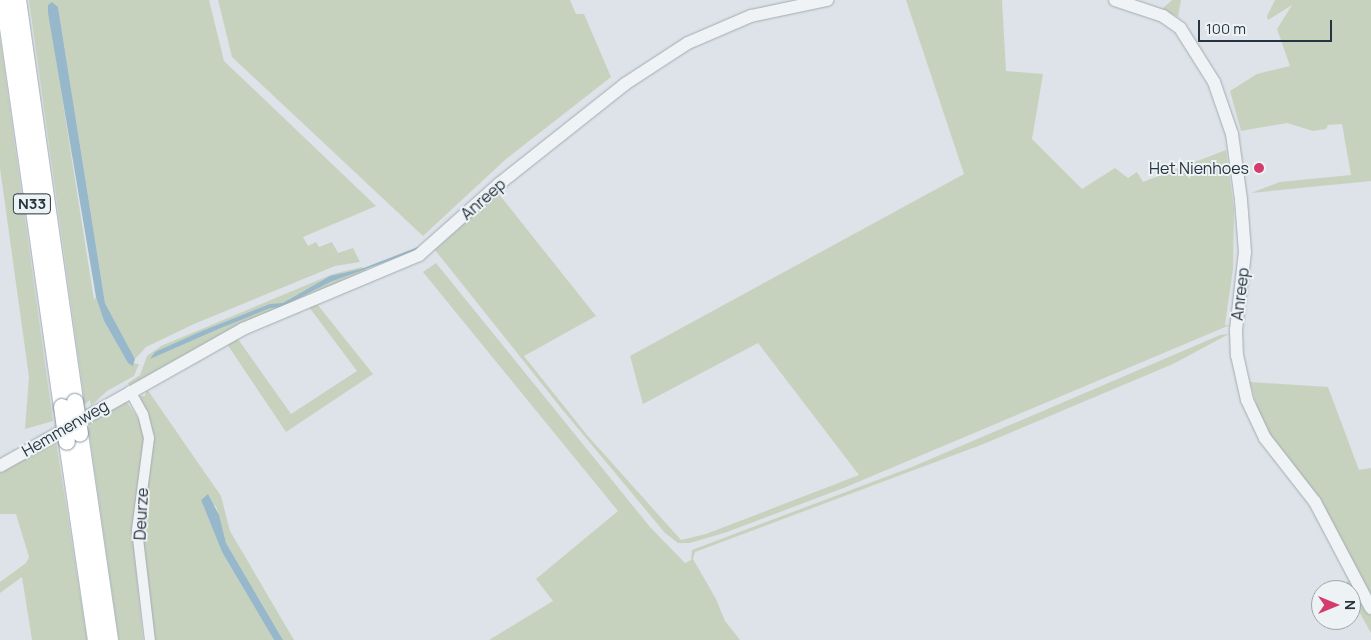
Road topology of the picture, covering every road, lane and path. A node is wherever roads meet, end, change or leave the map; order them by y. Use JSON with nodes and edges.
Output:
{"nodes":[{"id":1,"x":4,"y":0,"type":"edge"},
{"id":2,"x":18,"y":0,"type":"edge"},
{"id":3,"x":827,"y":0,"type":"edge"},
{"id":4,"x":1115,"y":0,"type":"edge"},
{"id":5,"x":130,"y":391,"type":"junction"},
{"id":6,"x":69,"y":405,"type":"junction"},
{"id":7,"x":74,"y":438,"type":"junction"},
{"id":8,"x":0,"y":466,"type":"edge"},
{"id":9,"x":1371,"y":608,"type":"edge"},
{"id":10,"x":96,"y":640,"type":"edge"},
{"id":11,"x":110,"y":640,"type":"edge"},
{"id":12,"x":150,"y":640,"type":"edge"}],
"edges":[{"from":1,"to":6,"type":"highway","number":"N33"},
{"from":2,"to":6,"type":"highway","number":"N33"},
{"from":3,"to":5,"type":"street","name":"Anreep"},
{"from":4,"to":9,"type":"street","name":"Anreep"},
{"from":5,"to":8,"type":"street","name":"Hemmenweg"},
{"from":5,"to":12,"type":"street","name":"Deurze"},
{"from":6,"to":7,"type":"highway","number":"N33","bridge":true},
{"from":7,"to":10,"type":"highway","number":"N33"},
{"from":7,"to":11,"type":"highway","number":"N33"}]}
